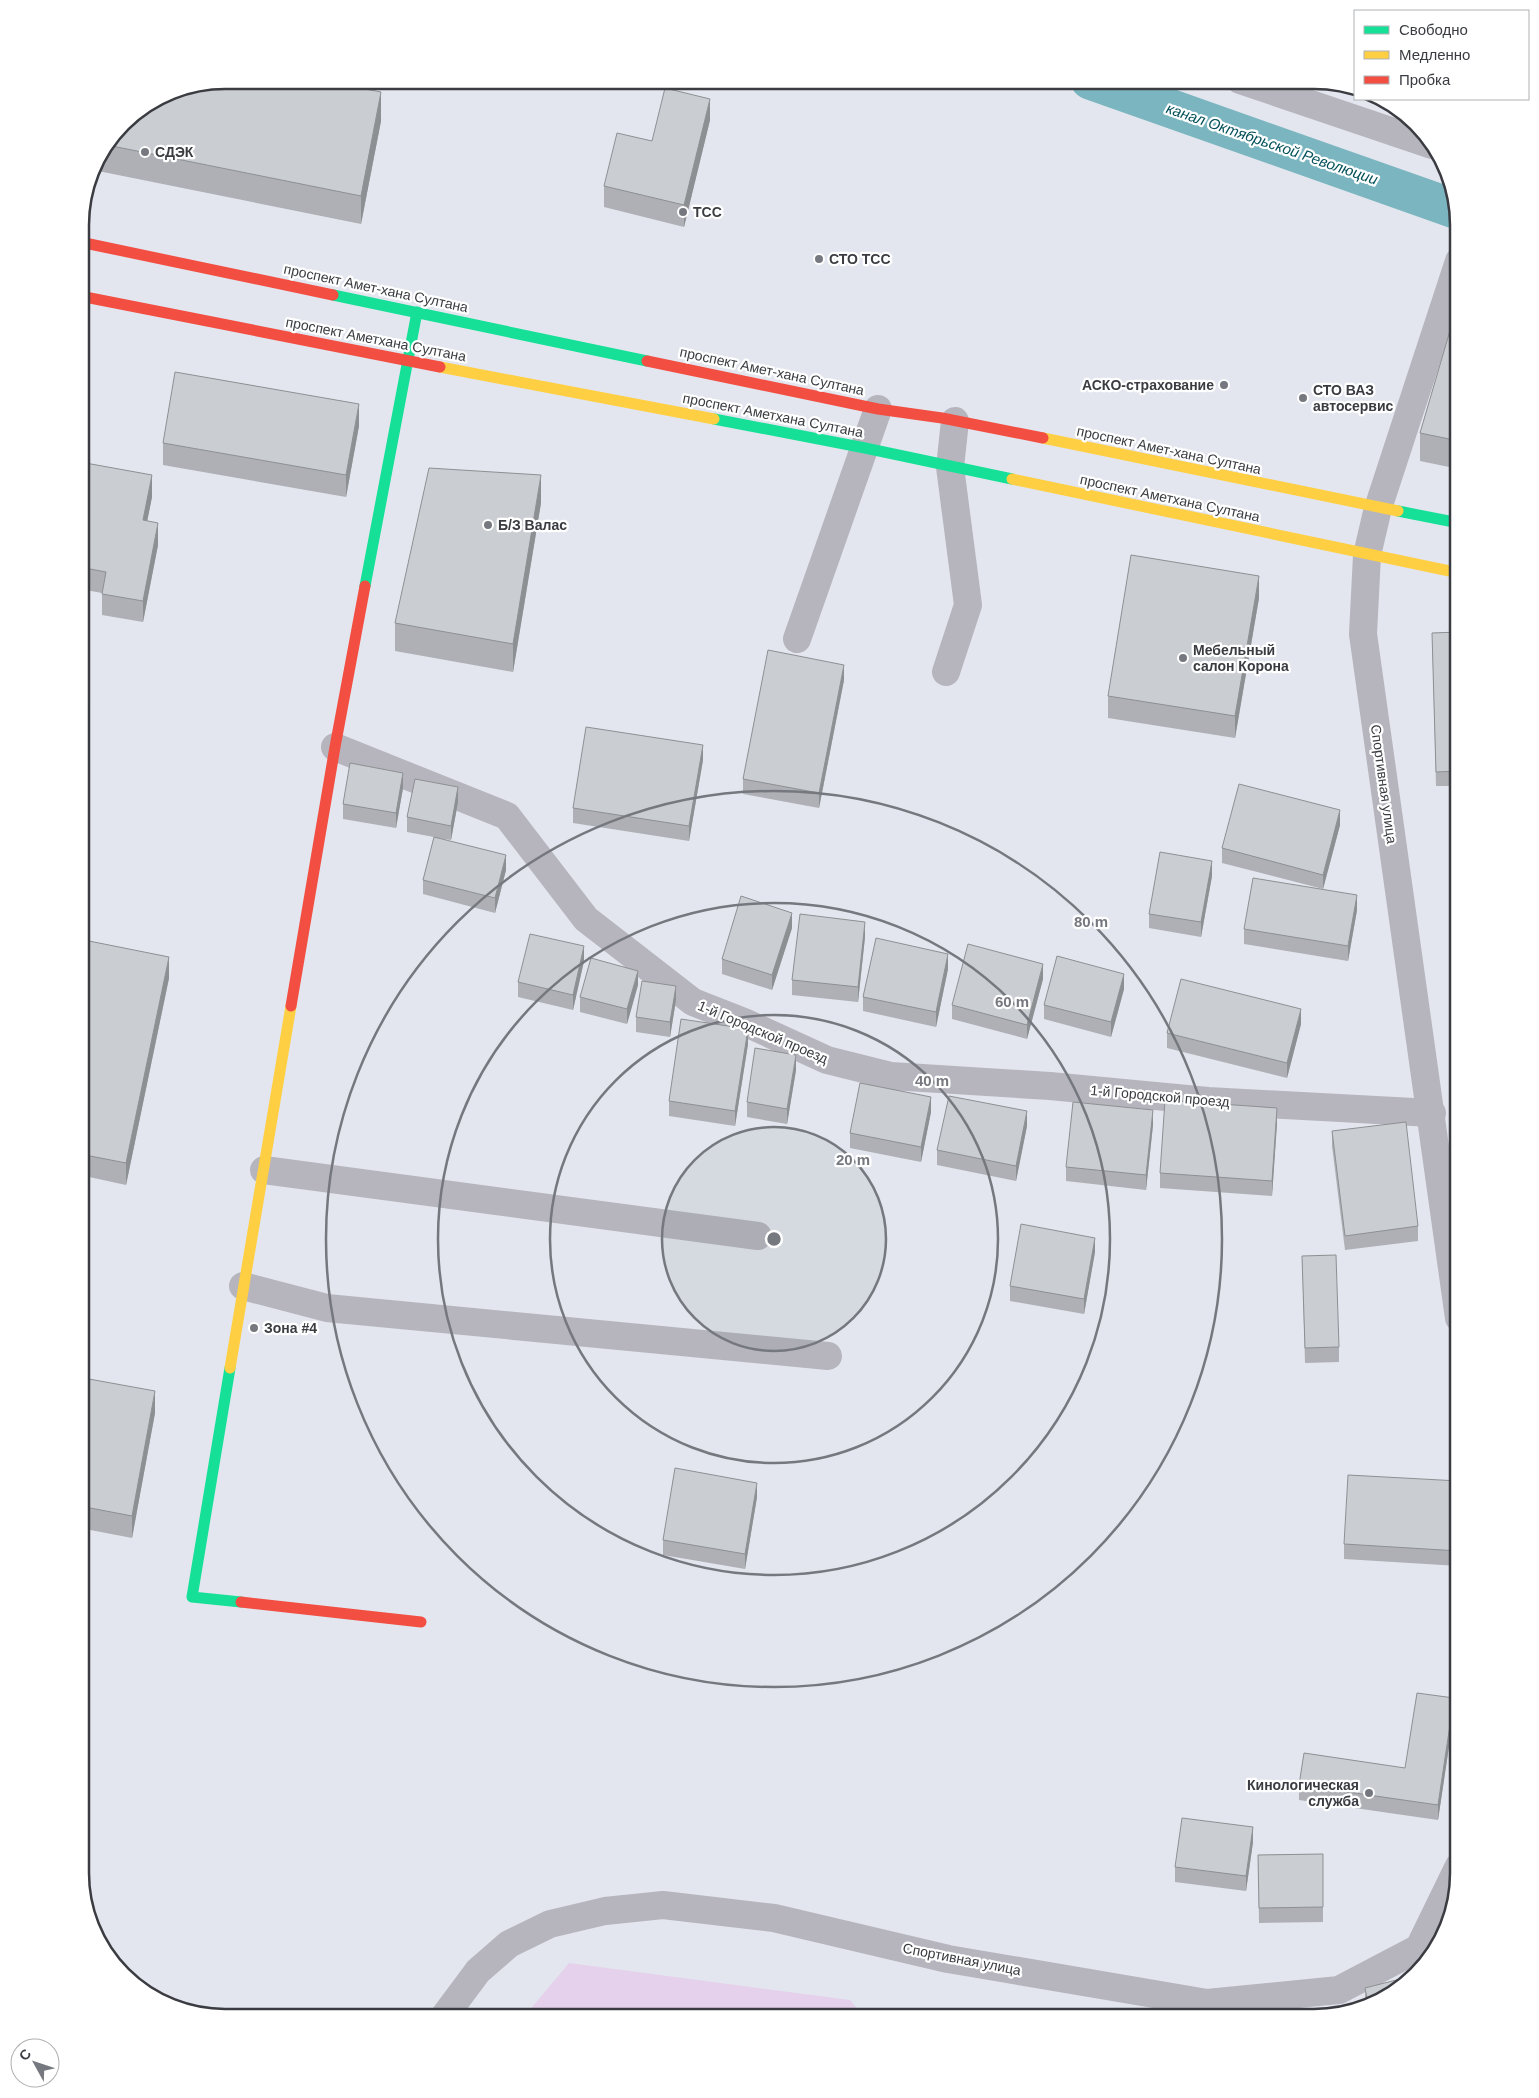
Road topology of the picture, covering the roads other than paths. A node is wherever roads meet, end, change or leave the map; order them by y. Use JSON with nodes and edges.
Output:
{"nodes":[{"id":1,"x":1267,"y":89,"type":"edge"},
{"id":2,"x":1421,"y":141,"type":"edge"},
{"id":3,"x":89,"y":244,"type":"edge"},
{"id":4,"x":1450,"y":288,"type":"edge"},
{"id":5,"x":89,"y":298,"type":"edge"},
{"id":6,"x":417,"y":312,"type":"junction"},
{"id":7,"x":407,"y":361,"type":"junction"},
{"id":8,"x":878,"y":409,"type":"junction"},
{"id":9,"x":955,"y":421,"type":"junction"},
{"id":10,"x":865,"y":448,"type":"junction"},
{"id":11,"x":950,"y":467,"type":"junction"},
{"id":12,"x":1378,"y":508,"type":"junction"},
{"id":13,"x":1450,"y":521,"type":"edge"},
{"id":14,"x":1367,"y":555,"type":"junction"},
{"id":15,"x":1450,"y":571,"type":"edge"},
{"id":16,"x":797,"y":639,"type":"dead end"},
{"id":17,"x":946,"y":672,"type":"dead end"},
{"id":18,"x":335,"y":747,"type":"junction"},
{"id":19,"x":1432,"y":1113,"type":"junction"},
{"id":20,"x":264,"y":1170,"type":"junction"},
{"id":21,"x":758,"y":1236,"type":"dead end"},
{"id":22,"x":1450,"y":1240,"type":"edge"},
{"id":23,"x":243,"y":1286,"type":"junction"},
{"id":24,"x":828,"y":1356,"type":"dead end"},
{"id":25,"x":421,"y":1622,"type":"dead end"},
{"id":26,"x":1449,"y":1886,"type":"edge"},
{"id":27,"x":450,"y":2009,"type":"edge"}],
"edges":[{"from":1,"to":2,"type":"street"},
{"from":3,"to":6,"type":"main road","name":"проспект Амет-хана Султана"},
{"from":4,"to":12,"type":"street","name":"Спортивная улица"},
{"from":5,"to":7,"type":"main road","name":"проспект Аметхана Султана"},
{"from":6,"to":7,"type":"main road"},
{"from":6,"to":8,"type":"main road","name":"проспект Амет-хана Султана"},
{"from":7,"to":10,"type":"main road","name":"проспект Аметхана Султана"},
{"from":7,"to":18,"type":"main road"},
{"from":8,"to":9,"type":"main road","name":"проспект Амет-хана Султана"},
{"from":8,"to":10,"type":"street"},
{"from":9,"to":11,"type":"street"},
{"from":9,"to":12,"type":"main road","name":"проспект Амет-хана Султана"},
{"from":10,"to":11,"type":"main road","name":"проспект Аметхана Султана"},
{"from":10,"to":16,"type":"street"},
{"from":11,"to":14,"type":"main road","name":"проспект Аметхана Султана"},
{"from":11,"to":17,"type":"street"},
{"from":12,"to":13,"type":"main road","name":"проспект Амет-хана Султана"},
{"from":12,"to":14,"type":"street","name":"Спортивная улица"},
{"from":14,"to":15,"type":"main road","name":"проспект Аметхана Султана"},
{"from":14,"to":19,"type":"street","name":"Спортивная улица"},
{"from":18,"to":19,"type":"street","name":"1-й Городской проезд"},
{"from":18,"to":20,"type":"main road"},
{"from":19,"to":22,"type":"street","name":"Спортивная улица"},
{"from":20,"to":21,"type":"street"},
{"from":20,"to":23,"type":"main road"},
{"from":23,"to":24,"type":"street"},
{"from":23,"to":25,"type":"main road"},
{"from":26,"to":27,"type":"street","name":"Спортивная улица"}]}
